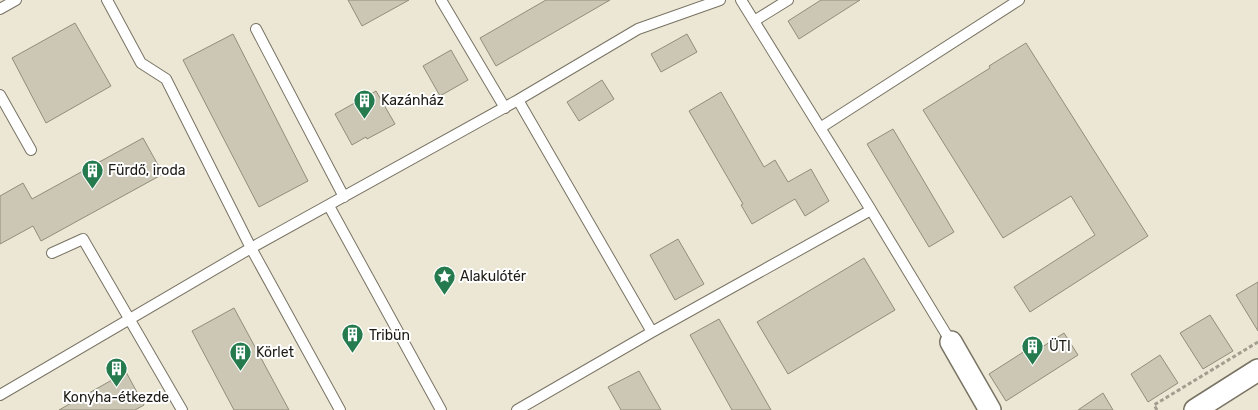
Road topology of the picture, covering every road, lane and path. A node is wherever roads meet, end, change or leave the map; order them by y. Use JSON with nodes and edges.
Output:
{"nodes":[{"id":1,"x":16,"y":0,"type":"edge"},
{"id":2,"x":107,"y":0,"type":"edge"},
{"id":3,"x":441,"y":0,"type":"edge"},
{"id":4,"x":720,"y":0,"type":"edge"},
{"id":5,"x":741,"y":0,"type":"edge"},
{"id":6,"x":788,"y":0,"type":"edge"},
{"id":7,"x":1019,"y":0,"type":"edge"},
{"id":8,"x":0,"y":9,"type":"edge"},
{"id":9,"x":754,"y":21,"type":"junction"},
{"id":10,"x":256,"y":29,"type":"dead end"},
{"id":11,"x":0,"y":95,"type":"edge"},
{"id":12,"x":518,"y":100,"type":"junction"},
{"id":13,"x":505,"y":108,"type":"junction"},
{"id":14,"x":820,"y":128,"type":"junction"},
{"id":15,"x":31,"y":150,"type":"dead end"},
{"id":16,"x":344,"y":197,"type":"junction"},
{"id":17,"x":329,"y":206,"type":"junction"},
{"id":18,"x":871,"y":210,"type":"junction"},
{"id":19,"x":251,"y":248,"type":"junction"},
{"id":20,"x":52,"y":253,"type":"dead end"},
{"id":21,"x":130,"y":321,"type":"junction"},
{"id":22,"x":652,"y":332,"type":"junction"},
{"id":23,"x":951,"y":342,"type":"joint"},
{"id":24,"x":1258,"y":342,"type":"edge"},
{"id":25,"x":1257,"y":374,"type":"edge"},
{"id":26,"x":0,"y":395,"type":"edge"},
{"id":27,"x":182,"y":410,"type":"edge"},
{"id":28,"x":340,"y":410,"type":"edge"},
{"id":29,"x":441,"y":410,"type":"edge"},
{"id":30,"x":517,"y":410,"type":"edge"},
{"id":31,"x":990,"y":410,"type":"edge"},
{"id":32,"x":1157,"y":410,"type":"edge"},
{"id":33,"x":1195,"y":410,"type":"edge"}],
"edges":[{"from":1,"to":8,"type":"lane"},
{"from":2,"to":19,"type":"lane"},
{"from":3,"to":13,"type":"lane"},
{"from":4,"to":12,"type":"lane"},
{"from":5,"to":9,"type":"lane"},
{"from":6,"to":9,"type":"lane"},
{"from":7,"to":14,"type":"lane"},
{"from":9,"to":14,"type":"lane"},
{"from":10,"to":16,"type":"lane"},
{"from":11,"to":15,"type":"lane"},
{"from":12,"to":13,"type":"lane"},
{"from":12,"to":22,"type":"lane"},
{"from":13,"to":16,"type":"lane"},
{"from":14,"to":18,"type":"lane"},
{"from":16,"to":17,"type":"lane"},
{"from":17,"to":19,"type":"lane"},
{"from":17,"to":29,"type":"lane"},
{"from":18,"to":22,"type":"lane"},
{"from":18,"to":23,"type":"lane"},
{"from":19,"to":21,"type":"lane"},
{"from":19,"to":28,"type":"lane"},
{"from":20,"to":21,"type":"lane"},
{"from":21,"to":26,"type":"lane"},
{"from":21,"to":27,"type":"lane"},
{"from":22,"to":30,"type":"lane"},
{"from":23,"to":31,"type":"street"},
{"from":24,"to":32,"type":"path"},
{"from":25,"to":33,"type":"street"}]}
